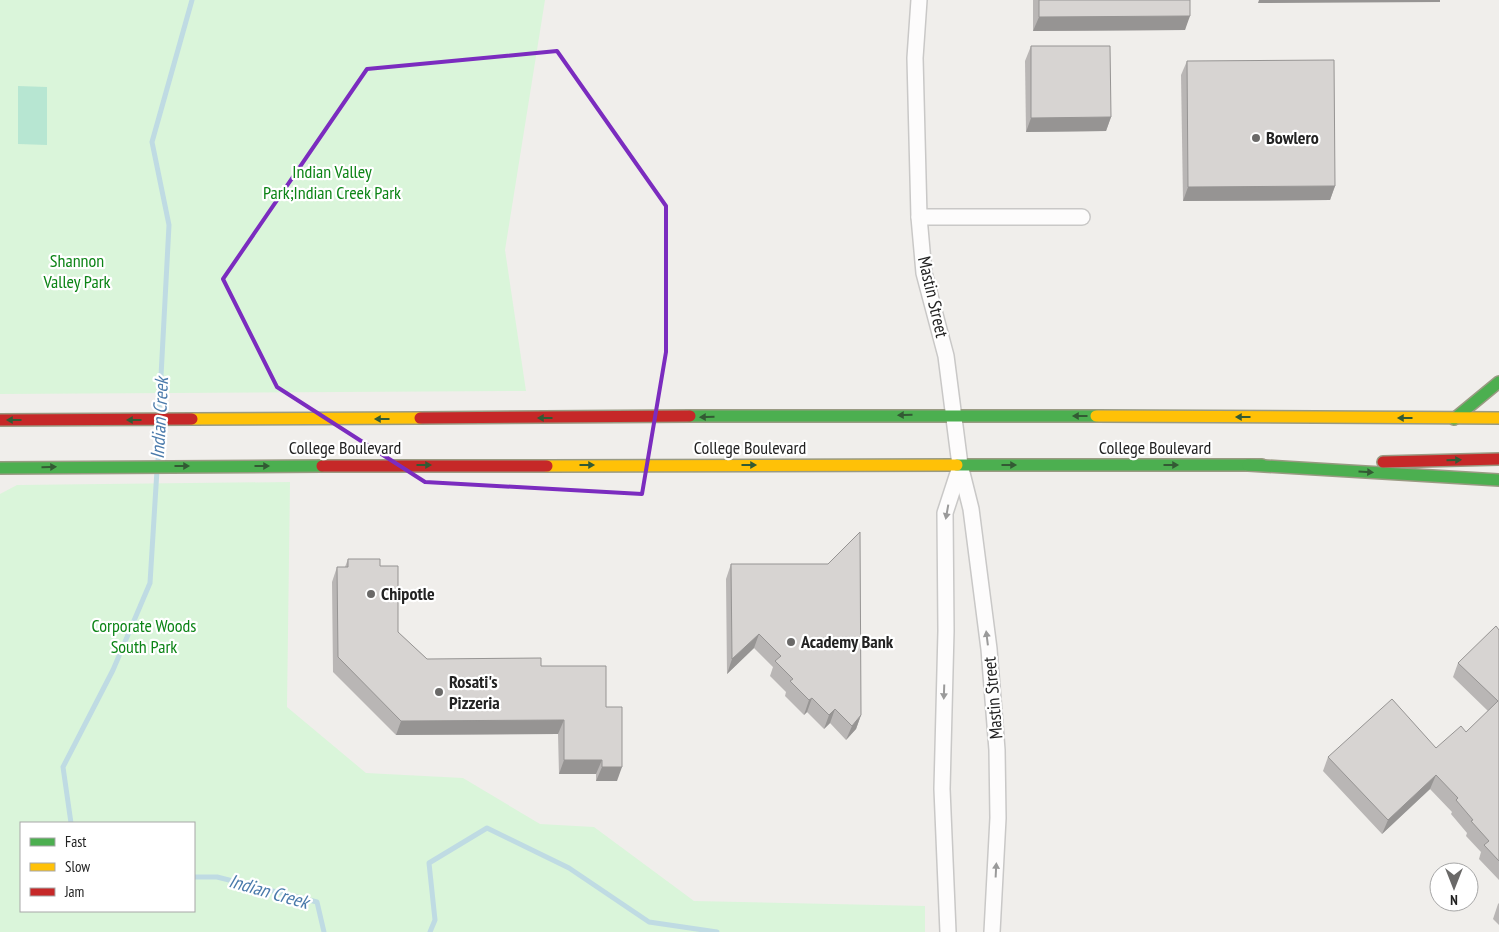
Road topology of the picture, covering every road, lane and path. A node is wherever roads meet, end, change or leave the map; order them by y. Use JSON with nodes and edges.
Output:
{"nodes":[{"id":1,"x":919,"y":0,"type":"edge"},
{"id":2,"x":1082,"y":217,"type":"dead end"},
{"id":3,"x":919,"y":218,"type":"junction"},
{"id":4,"x":1499,"y":382,"type":"edge"},
{"id":5,"x":953,"y":415,"type":"junction"},
{"id":6,"x":1499,"y":418,"type":"edge"},
{"id":7,"x":1454,"y":419,"type":"junction"},
{"id":8,"x":0,"y":420,"type":"edge"},
{"id":9,"x":1499,"y":459,"type":"edge"},
{"id":10,"x":960,"y":465,"type":"junction"},
{"id":11,"x":1248,"y":465,"type":"junction"},
{"id":12,"x":0,"y":468,"type":"edge"},
{"id":13,"x":1499,"y":480,"type":"edge"},
{"id":14,"x":993,"y":925,"type":"edge"},
{"id":15,"x":948,"y":932,"type":"edge"}],
"edges":[{"from":1,"to":3,"type":"street","name":"Mastin Street"},
{"from":2,"to":3,"type":"street"},
{"from":3,"to":5,"type":"street","name":"Mastin Street"},
{"from":4,"to":7,"type":"main road"},
{"from":7,"to":5,"type":"main road","name":"College Boulevard","one_way":true},
{"from":5,"to":8,"type":"main road","name":"College Boulevard","one_way":true},
{"from":5,"to":10,"type":"street","name":"Mastin Street"},
{"from":6,"to":7,"type":"main road","name":"College Boulevard"},
{"from":11,"to":9,"type":"main road","name":"College Boulevard","one_way":true},
{"from":10,"to":11,"type":"main road","name":"College Boulevard","one_way":true},
{"from":12,"to":10,"type":"main road","name":"College Boulevard","one_way":true},
{"from":14,"to":10,"type":"street","name":"Mastin Street","one_way":true},
{"from":10,"to":15,"type":"street","name":"Mastin Street","one_way":true},
{"from":11,"to":13,"type":"main road","one_way":true}]}
